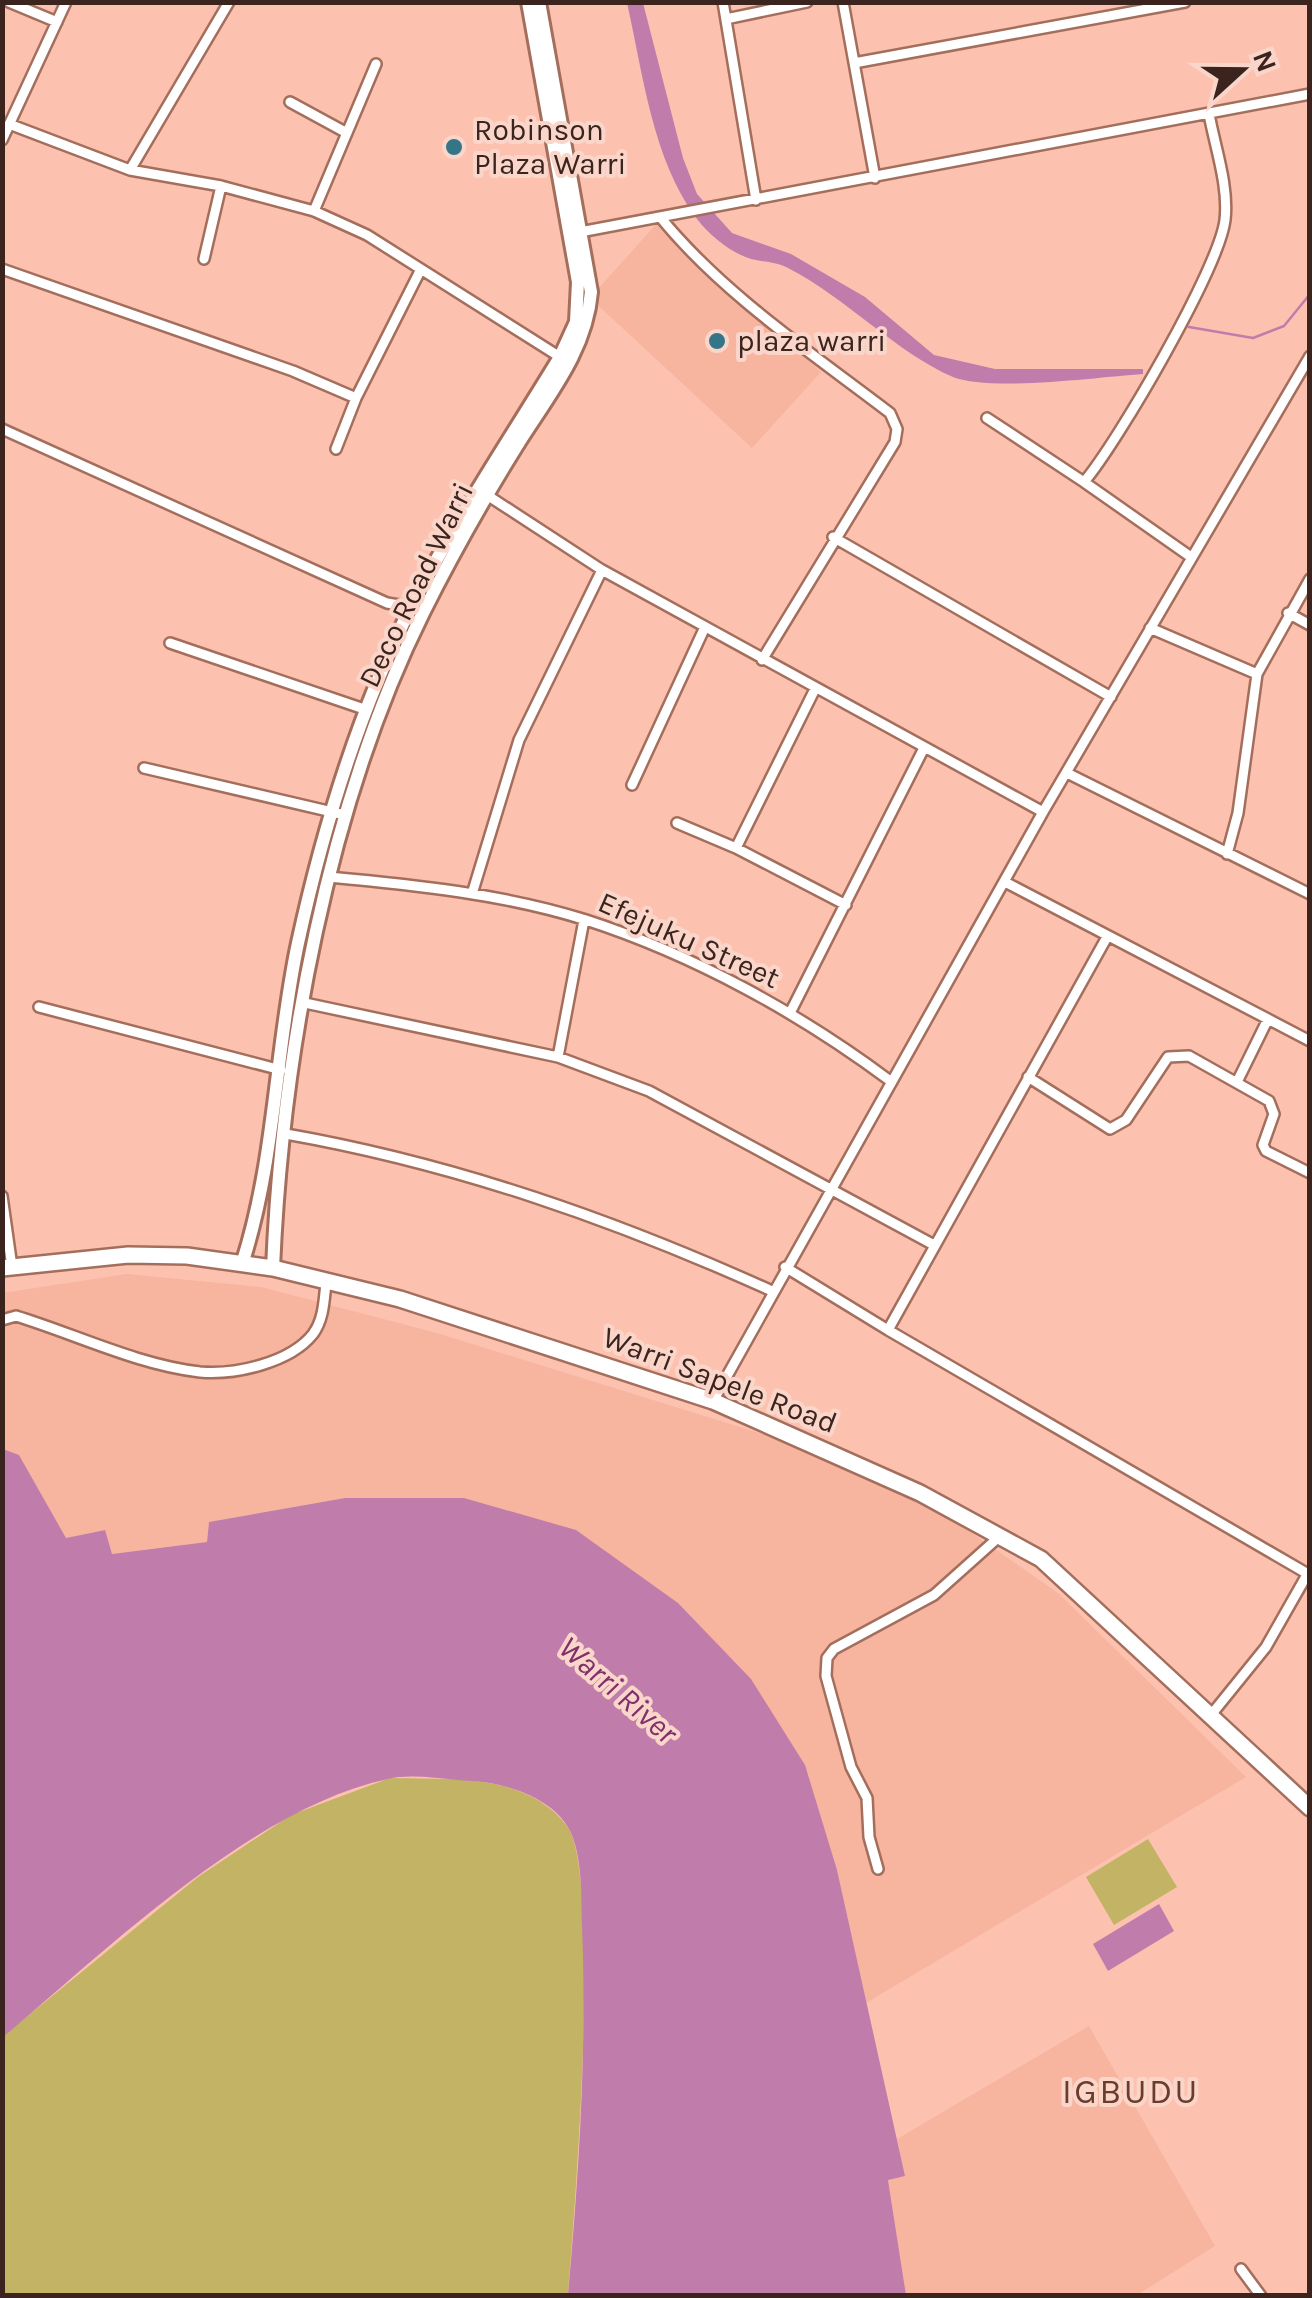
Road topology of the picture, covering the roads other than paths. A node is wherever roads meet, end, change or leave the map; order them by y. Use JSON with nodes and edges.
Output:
{"nodes":[{"id":1,"x":9,"y":2,"type":"edge"},
{"id":2,"x":66,"y":2,"type":"edge"},
{"id":3,"x":229,"y":2,"type":"edge"},
{"id":4,"x":528,"y":2,"type":"edge"},
{"id":5,"x":539,"y":2,"type":"edge"},
{"id":6,"x":723,"y":2,"type":"edge"},
{"id":7,"x":806,"y":2,"type":"edge"},
{"id":8,"x":843,"y":2,"type":"edge"},
{"id":9,"x":1185,"y":2,"type":"edge"},
{"id":10,"x":726,"y":19,"type":"junction"},
{"id":11,"x":56,"y":22,"type":"junction"},
{"id":12,"x":854,"y":63,"type":"junction"},
{"id":13,"x":376,"y":64,"type":"dead end"},
{"id":14,"x":1310,"y":94,"type":"edge"},
{"id":15,"x":290,"y":102,"type":"dead end"},
{"id":16,"x":1209,"y":114,"type":"junction"},
{"id":17,"x":8,"y":124,"type":"junction"},
{"id":18,"x":346,"y":133,"type":"junction"},
{"id":19,"x":2,"y":140,"type":"edge"},
{"id":20,"x":130,"y":170,"type":"junction"},
{"id":21,"x":875,"y":178,"type":"junction"},
{"id":22,"x":221,"y":186,"type":"junction"},
{"id":23,"x":756,"y":200,"type":"junction"},
{"id":24,"x":314,"y":211,"type":"junction"},
{"id":25,"x":661,"y":218,"type":"junction"},
{"id":26,"x":580,"y":232,"type":"junction"},
{"id":27,"x":204,"y":259,"type":"dead end"},
{"id":28,"x":2,"y":269,"type":"edge"},
{"id":29,"x":421,"y":269,"type":"junction"},
{"id":30,"x":1310,"y":356,"type":"edge"},
{"id":31,"x":560,"y":357,"type":"junction"},
{"id":32,"x":356,"y":398,"type":"junction"},
{"id":33,"x":987,"y":418,"type":"dead end"},
{"id":34,"x":2,"y":428,"type":"edge"},
{"id":35,"x":336,"y":450,"type":"dead end"},
{"id":36,"x":1084,"y":482,"type":"junction"},
{"id":37,"x":488,"y":495,"type":"junction"},
{"id":38,"x":833,"y":537,"type":"junction"},
{"id":39,"x":1191,"y":557,"type":"junction"},
{"id":40,"x":602,"y":570,"type":"junction"},
{"id":41,"x":1310,"y":579,"type":"edge"},
{"id":42,"x":411,"y":608,"type":"junction"},
{"id":43,"x":1288,"y":614,"type":"junction"},
{"id":44,"x":1310,"y":625,"type":"edge"},
{"id":45,"x":705,"y":628,"type":"junction"},
{"id":46,"x":1150,"y":628,"type":"junction"},
{"id":47,"x":170,"y":643,"type":"dead end"},
{"id":48,"x":762,"y":660,"type":"junction"},
{"id":49,"x":1257,"y":674,"type":"junction"},
{"id":50,"x":815,"y":689,"type":"junction"},
{"id":51,"x":1112,"y":697,"type":"junction"},
{"id":52,"x":368,"y":710,"type":"junction"},
{"id":53,"x":924,"y":748,"type":"junction"},
{"id":54,"x":144,"y":768,"type":"dead end"},
{"id":55,"x":1067,"y":773,"type":"junction"},
{"id":56,"x":632,"y":786,"type":"dead end"},
{"id":57,"x":1043,"y":812,"type":"junction"},
{"id":58,"x":338,"y":813,"type":"junction"},
{"id":59,"x":677,"y":823,"type":"dead end"},
{"id":60,"x":736,"y":848,"type":"junction"},
{"id":61,"x":1227,"y":854,"type":"junction"},
{"id":62,"x":330,"y":877,"type":"junction"},
{"id":63,"x":1005,"y":882,"type":"junction"},
{"id":64,"x":472,"y":894,"type":"junction"},
{"id":65,"x":1310,"y":894,"type":"edge"},
{"id":66,"x":846,"y":905,"type":"junction"},
{"id":67,"x":584,"y":920,"type":"junction"},
{"id":68,"x":1107,"y":937,"type":"junction"},
{"id":69,"x":305,"y":1003,"type":"junction"},
{"id":70,"x":39,"y":1007,"type":"dead end"},
{"id":71,"x":790,"y":1013,"type":"junction"},
{"id":72,"x":1267,"y":1021,"type":"junction"},
{"id":73,"x":1310,"y":1042,"type":"edge"},
{"id":74,"x":558,"y":1057,"type":"junction"},
{"id":75,"x":280,"y":1070,"type":"junction"},
{"id":76,"x":1028,"y":1077,"type":"junction"},
{"id":77,"x":889,"y":1080,"type":"junction"},
{"id":78,"x":1236,"y":1082,"type":"junction"},
{"id":79,"x":286,"y":1134,"type":"junction"},
{"id":80,"x":1310,"y":1174,"type":"edge"},
{"id":81,"x":829,"y":1188,"type":"junction"},
{"id":82,"x":2,"y":1196,"type":"edge"},
{"id":83,"x":934,"y":1245,"type":"junction"},
{"id":84,"x":242,"y":1264,"type":"junction"},
{"id":85,"x":785,"y":1266,"type":"junction"},
{"id":86,"x":7,"y":1268,"type":"edge"},
{"id":87,"x":273,"y":1268,"type":"junction"},
{"id":88,"x":326,"y":1283,"type":"junction"},
{"id":89,"x":772,"y":1291,"type":"junction"},
{"id":90,"x":2,"y":1320,"type":"edge"},
{"id":91,"x":888,"y":1330,"type":"junction"},
{"id":92,"x":713,"y":1401,"type":"junction"},
{"id":93,"x":1002,"y":1534,"type":"junction"},
{"id":94,"x":1308,"y":1572,"type":"edge"},
{"id":95,"x":1211,"y":1715,"type":"junction"},
{"id":96,"x":1310,"y":1808,"type":"edge"},
{"id":97,"x":878,"y":1869,"type":"dead end"},
{"id":98,"x":1242,"y":2269,"type":"dead end"},
{"id":99,"x":1261,"y":2296,"type":"edge"}],
"edges":[{"from":1,"to":11,"type":"street"},
{"from":2,"to":11,"type":"street"},
{"from":3,"to":20,"type":"street"},
{"from":4,"to":31,"type":"main road","name":"Deco Road Warri"},
{"from":5,"to":26,"type":"main road","name":"Deco Road Warri"},
{"from":6,"to":10,"type":"street"},
{"from":7,"to":10,"type":"street"},
{"from":8,"to":12,"type":"street"},
{"from":9,"to":12,"type":"street"},
{"from":10,"to":23,"type":"street"},
{"from":11,"to":17,"type":"street"},
{"from":12,"to":21,"type":"street"},
{"from":13,"to":18,"type":"street"},
{"from":14,"to":16,"type":"street"},
{"from":15,"to":18,"type":"street"},
{"from":16,"to":21,"type":"street"},
{"from":16,"to":36,"type":"street"},
{"from":17,"to":19,"type":"street"},
{"from":17,"to":20,"type":"street"},
{"from":18,"to":24,"type":"street"},
{"from":20,"to":22,"type":"street"},
{"from":21,"to":23,"type":"street"},
{"from":22,"to":24,"type":"street"},
{"from":22,"to":27,"type":"street"},
{"from":23,"to":25,"type":"street"},
{"from":24,"to":29,"type":"street"},
{"from":25,"to":26,"type":"street"},
{"from":25,"to":38,"type":"street"},
{"from":26,"to":37,"type":"main road","name":"Deco Road Warri"},
{"from":28,"to":32,"type":"street"},
{"from":29,"to":31,"type":"street"},
{"from":29,"to":32,"type":"street"},
{"from":30,"to":39,"type":"street"},
{"from":31,"to":42,"type":"main road","name":"Deco Road Warri"},
{"from":32,"to":35,"type":"street"},
{"from":33,"to":36,"type":"street"},
{"from":34,"to":42,"type":"street"},
{"from":36,"to":39,"type":"street"},
{"from":37,"to":40,"type":"street"},
{"from":37,"to":58,"type":"main road","name":"Deco Road Warri"},
{"from":38,"to":48,"type":"street"},
{"from":38,"to":51,"type":"street"},
{"from":39,"to":46,"type":"street"},
{"from":40,"to":45,"type":"street"},
{"from":40,"to":64,"type":"street"},
{"from":41,"to":43,"type":"street"},
{"from":42,"to":52,"type":"main road","name":"Deco Road Warri"},
{"from":43,"to":44,"type":"street"},
{"from":43,"to":49,"type":"street"},
{"from":45,"to":48,"type":"street"},
{"from":45,"to":56,"type":"street"},
{"from":46,"to":49,"type":"street"},
{"from":46,"to":51,"type":"street"},
{"from":47,"to":52,"type":"street"},
{"from":48,"to":50,"type":"street"},
{"from":49,"to":61,"type":"street"},
{"from":50,"to":53,"type":"street"},
{"from":50,"to":60,"type":"street"},
{"from":51,"to":55,"type":"street"},
{"from":52,"to":58,"type":"main road","name":"Deco Road Warri"},
{"from":53,"to":57,"type":"street"},
{"from":53,"to":66,"type":"street"},
{"from":54,"to":58,"type":"street"},
{"from":55,"to":57,"type":"street"},
{"from":55,"to":61,"type":"street"},
{"from":57,"to":63,"type":"street"},
{"from":58,"to":62,"type":"main road","name":"Deco Road Warri"},
{"from":58,"to":75,"type":"main road","name":"Deco Road Warri"},
{"from":59,"to":60,"type":"street"},
{"from":60,"to":66,"type":"street"},
{"from":61,"to":65,"type":"street"},
{"from":62,"to":64,"type":"street","name":"Efejuku Street"},
{"from":62,"to":69,"type":"main road","name":"Deco Road Warri"},
{"from":63,"to":68,"type":"street"},
{"from":63,"to":77,"type":"street"},
{"from":64,"to":67,"type":"street","name":"Efejuku Street"},
{"from":66,"to":71,"type":"street"},
{"from":67,"to":71,"type":"street","name":"Efejuku Street"},
{"from":67,"to":74,"type":"street"},
{"from":68,"to":72,"type":"street"},
{"from":68,"to":76,"type":"street"},
{"from":69,"to":74,"type":"street"},
{"from":69,"to":79,"type":"main road","name":"Deco Road Warri"},
{"from":70,"to":75,"type":"street"},
{"from":71,"to":77,"type":"street","name":"Efejuku Street"},
{"from":72,"to":73,"type":"street"},
{"from":72,"to":78,"type":"street"},
{"from":74,"to":81,"type":"street"},
{"from":75,"to":84,"type":"main road","name":"Deco Road Warri"},
{"from":76,"to":78,"type":"street"},
{"from":76,"to":83,"type":"street"},
{"from":77,"to":81,"type":"street"},
{"from":78,"to":80,"type":"street"},
{"from":79,"to":87,"type":"main road","name":"Deco Road Warri"},
{"from":79,"to":89,"type":"street"},
{"from":81,"to":83,"type":"street"},
{"from":81,"to":85,"type":"street"},
{"from":82,"to":86,"type":"street"},
{"from":83,"to":91,"type":"street"},
{"from":84,"to":86,"type":"highway","name":"Warri Sapele Road"},
{"from":84,"to":87,"type":"highway","name":"Warri Sapele Road"},
{"from":85,"to":89,"type":"street"},
{"from":85,"to":91,"type":"street"},
{"from":87,"to":88,"type":"highway","name":"Warri Sapele Road"},
{"from":88,"to":90,"type":"street"},
{"from":88,"to":92,"type":"highway","name":"Warri Sapele Road"},
{"from":89,"to":92,"type":"street"},
{"from":91,"to":94,"type":"street"},
{"from":92,"to":93,"type":"highway","name":"Warri Sapele Road"},
{"from":93,"to":95,"type":"highway","name":"Warri Sapele Road"},
{"from":93,"to":97,"type":"street"},
{"from":94,"to":95,"type":"street"},
{"from":95,"to":96,"type":"highway","name":"Warri Sapele Road"},
{"from":98,"to":99,"type":"street"}]}
